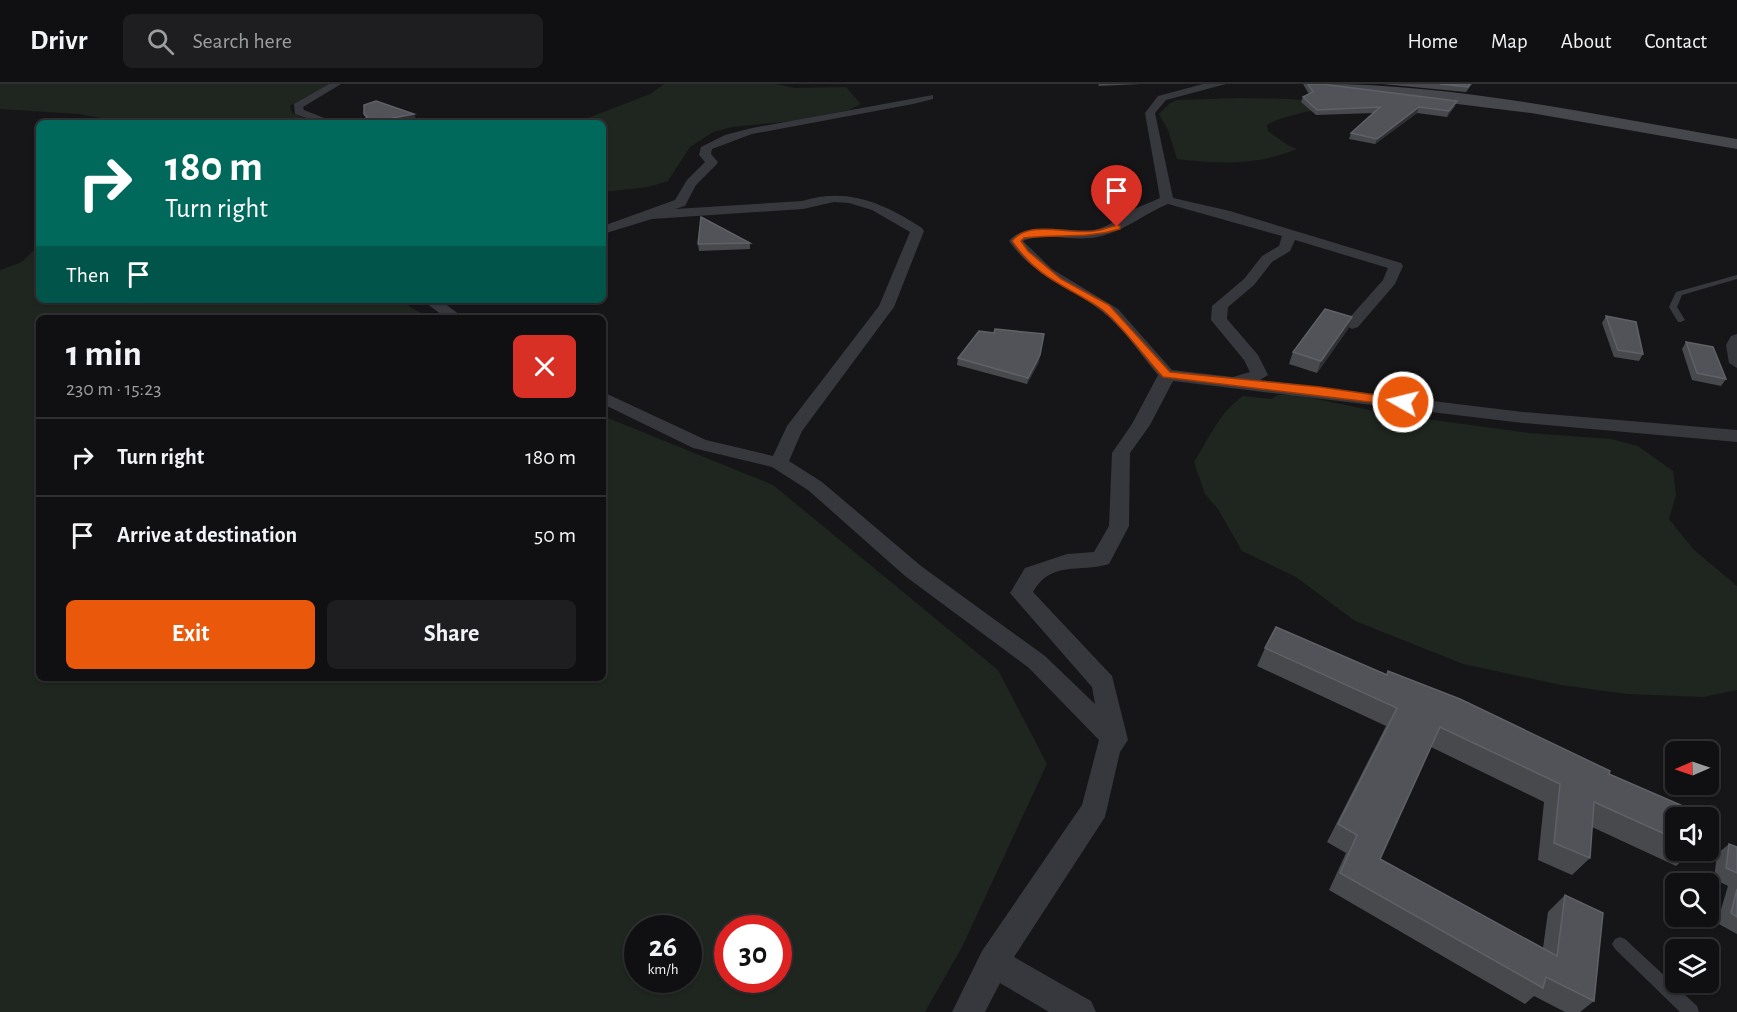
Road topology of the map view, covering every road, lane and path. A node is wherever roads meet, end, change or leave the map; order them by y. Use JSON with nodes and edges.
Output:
{"nodes":[{"id":1,"x":336,"y":84,"type":"edge"},
{"id":2,"x":1221,"y":84,"type":"edge"},
{"id":3,"x":1328,"y":84,"type":"edge"},
{"id":4,"x":929,"y":97,"type":"dead end"},
{"id":5,"x":323,"y":120,"type":"edge"},
{"id":6,"x":1737,"y":144,"type":"edge"},
{"id":7,"x":1167,"y":200,"type":"junction"},
{"id":8,"x":651,"y":215,"type":"junction"},
{"id":9,"x":606,"y":229,"type":"edge"},
{"id":10,"x":1289,"y":236,"type":"junction"},
{"id":11,"x":1737,"y":277,"type":"edge"},
{"id":12,"x":434,"y":303,"type":"edge"},
{"id":13,"x":452,"y":315,"type":"edge"},
{"id":14,"x":1681,"y":320,"type":"dead end"},
{"id":15,"x":1352,"y":324,"type":"edge"},
{"id":16,"x":1737,"y":339,"type":"edge"},
{"id":17,"x":1737,"y":363,"type":"edge"},
{"id":18,"x":1167,"y":375,"type":"junction"},
{"id":19,"x":1236,"y":382,"type":"junction"},
{"id":20,"x":606,"y":397,"type":"edge"},
{"id":21,"x":1737,"y":436,"type":"edge"},
{"id":22,"x":779,"y":462,"type":"junction"},
{"id":23,"x":1114,"y":740,"type":"junction"},
{"id":24,"x":1620,"y":944,"type":"dead end"},
{"id":25,"x":993,"y":962,"type":"junction"},
{"id":26,"x":968,"y":1012,"type":"edge"},
{"id":27,"x":1080,"y":1012,"type":"edge"},
{"id":28,"x":1691,"y":1012,"type":"edge"}],
"edges":[{"from":1,"to":5,"type":"street"},
{"from":2,"to":7,"type":"street"},
{"from":3,"to":6,"type":"street"},
{"from":4,"to":8,"type":"street"},
{"from":7,"to":10,"type":"street"},
{"from":7,"to":18,"type":"street"},
{"from":8,"to":9,"type":"street"},
{"from":8,"to":22,"type":"street"},
{"from":10,"to":15,"type":"street"},
{"from":10,"to":19,"type":"street"},
{"from":11,"to":14,"type":"lane"},
{"from":12,"to":13,"type":"street"},
{"from":16,"to":17,"type":"street"},
{"from":18,"to":19,"type":"street"},
{"from":18,"to":23,"type":"street"},
{"from":19,"to":21,"type":"street"},
{"from":20,"to":22,"type":"street"},
{"from":22,"to":23,"type":"street"},
{"from":23,"to":25,"type":"street"},
{"from":24,"to":28,"type":"lane"},
{"from":25,"to":26,"type":"street"},
{"from":25,"to":27,"type":"street"}]}
